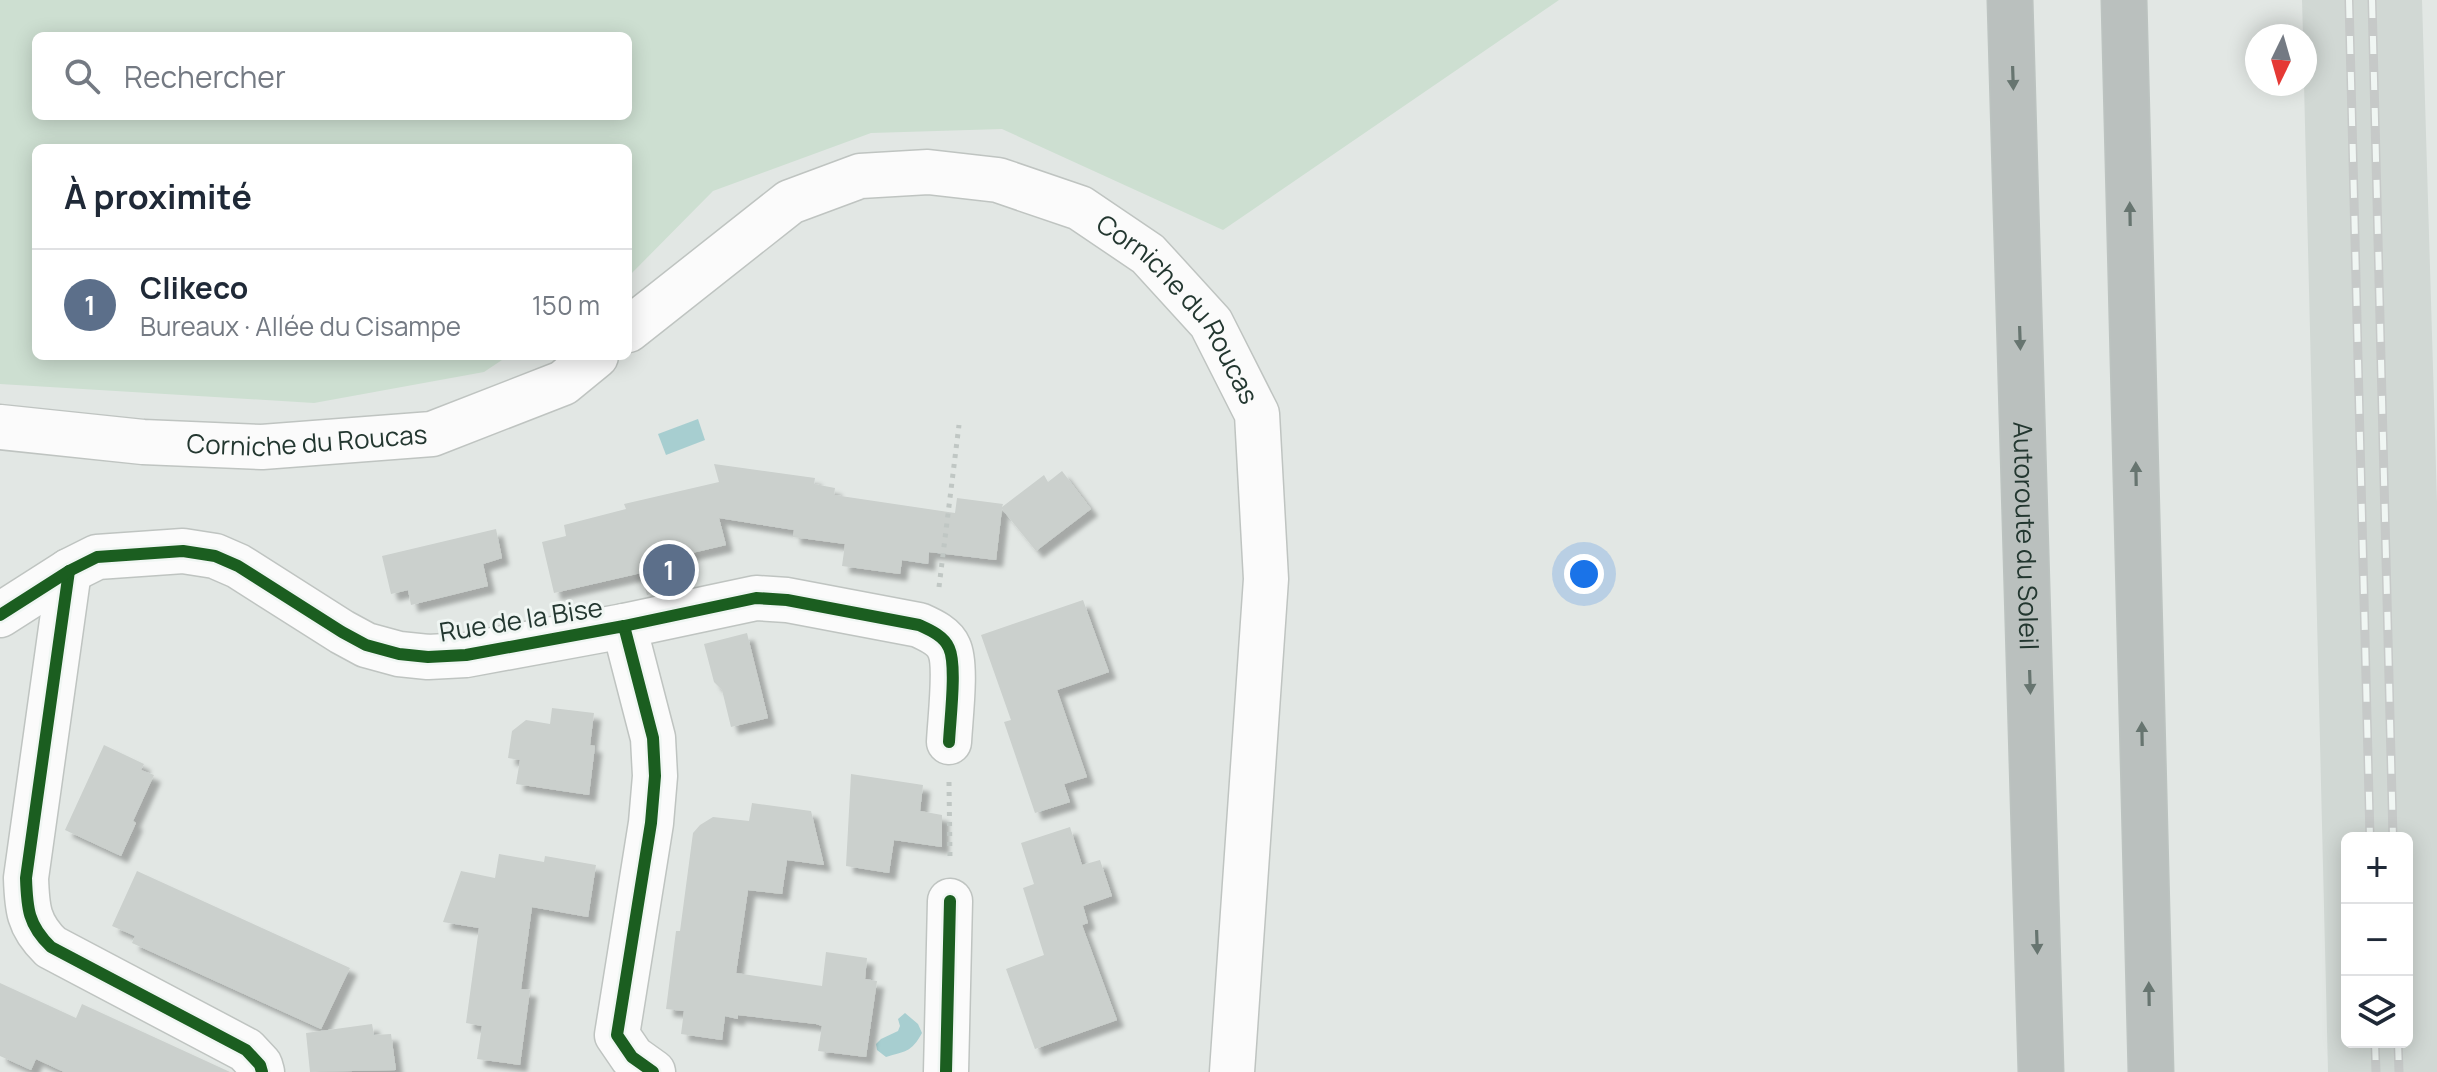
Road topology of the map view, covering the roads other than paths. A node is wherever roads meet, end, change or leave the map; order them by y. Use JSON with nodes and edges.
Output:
{"nodes":[{"id":1,"x":2010,"y":0,"type":"edge"},
{"id":2,"x":2124,"y":0,"type":"edge"},
{"id":3,"x":632,"y":327,"type":"edge"},
{"id":4,"x":591,"y":360,"type":"edge"},
{"id":5,"x":0,"y":427,"type":"edge"},
{"id":6,"x":69,"y":571,"type":"junction"},
{"id":7,"x":0,"y":615,"type":"edge"},
{"id":8,"x":624,"y":626,"type":"junction"},
{"id":9,"x":949,"y":742,"type":"road end"},
{"id":10,"x":950,"y":901,"type":"road end"},
{"id":11,"x":262,"y":1072,"type":"edge"},
{"id":12,"x":653,"y":1072,"type":"edge"},
{"id":13,"x":946,"y":1072,"type":"edge"},
{"id":14,"x":1232,"y":1072,"type":"edge"},
{"id":15,"x":2041,"y":1072,"type":"edge"},
{"id":16,"x":2151,"y":1072,"type":"edge"}],
"edges":[{"from":1,"to":15,"type":"highway","name":"Autoroute du Soleil","one_way":true},
{"from":16,"to":2,"type":"highway","one_way":true},
{"from":3,"to":14,"type":"street","name":"Corniche du Roucas"},
{"from":4,"to":5,"type":"street","name":"Corniche du Roucas"},
{"from":6,"to":7,"type":"street","name":"Rue de la Bise"},
{"from":6,"to":8,"type":"street","name":"Rue de la Bise"},
{"from":6,"to":11,"type":"street"},
{"from":8,"to":9,"type":"street"},
{"from":8,"to":12,"type":"street","name":"Rue de la Bise"},
{"from":10,"to":13,"type":"street"}]}
